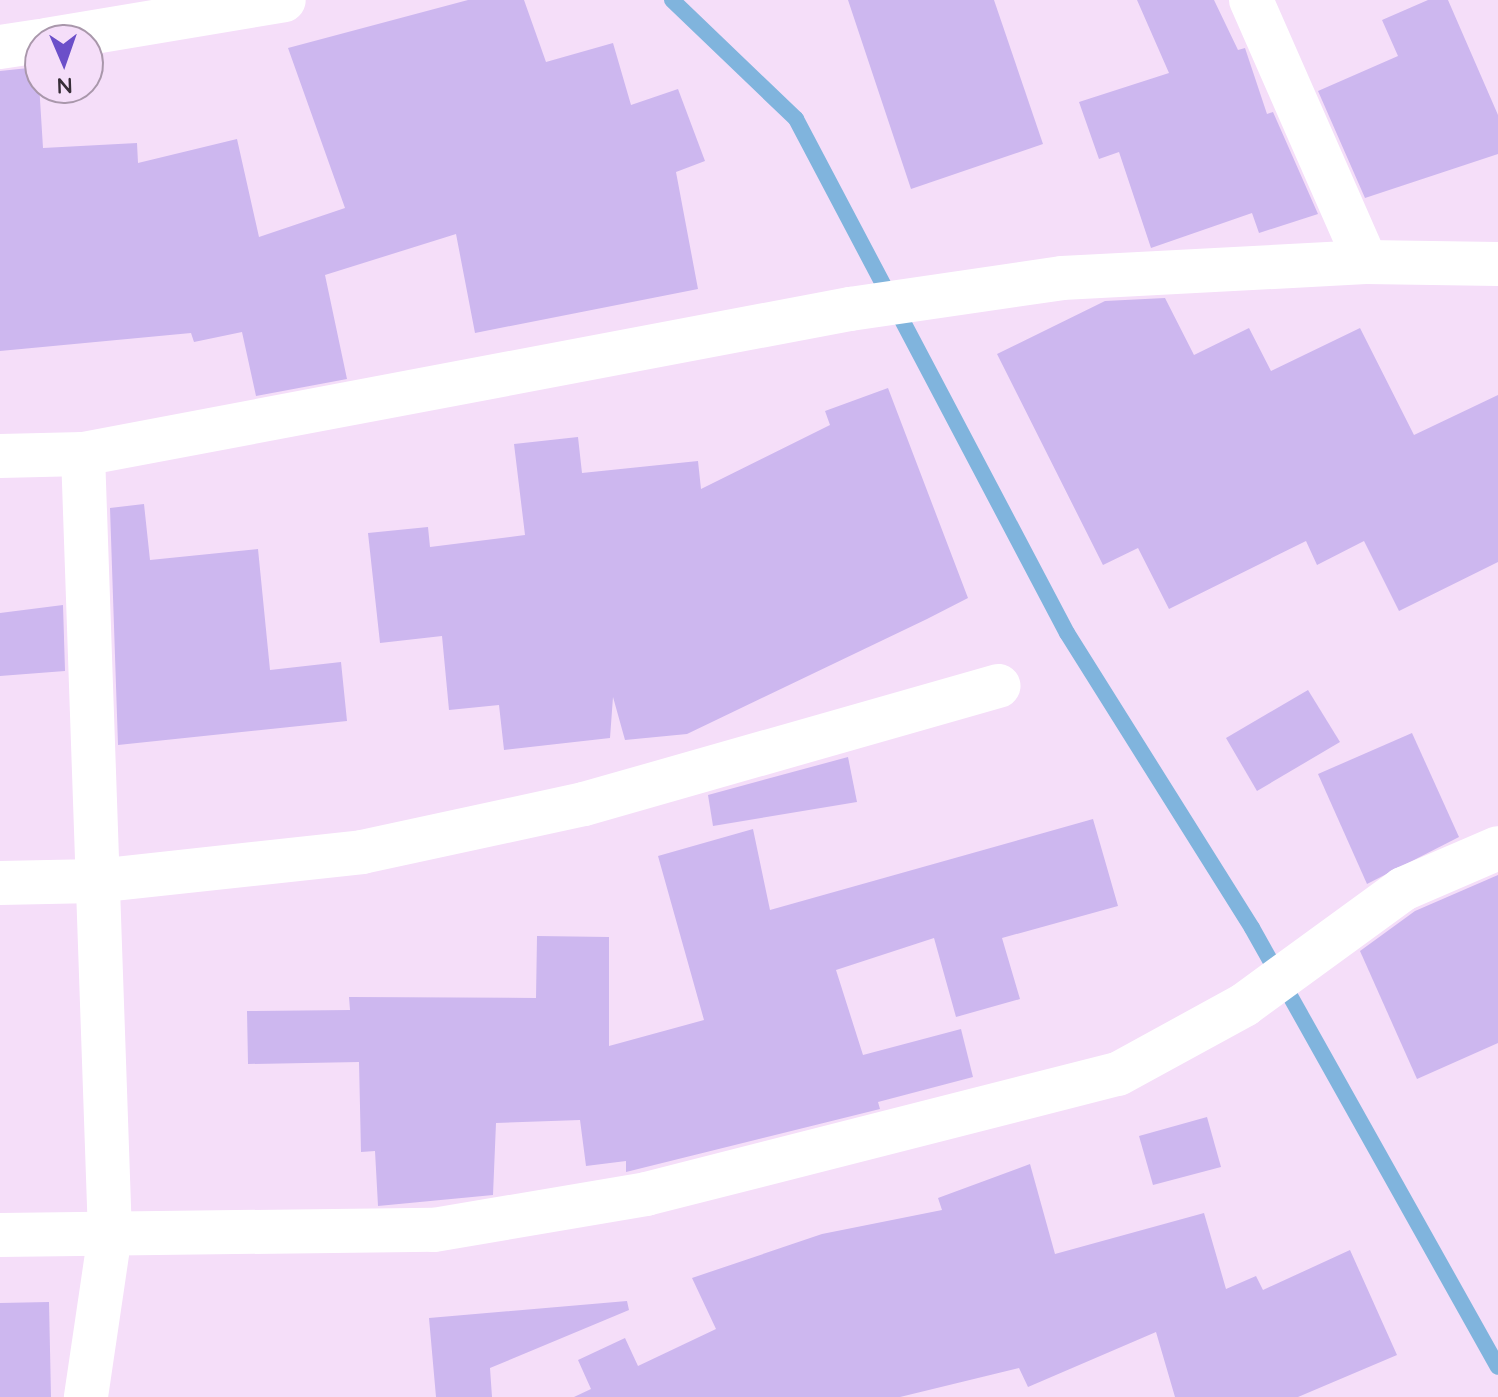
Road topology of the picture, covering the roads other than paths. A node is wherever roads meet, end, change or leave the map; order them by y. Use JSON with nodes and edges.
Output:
{"nodes":[{"id":1,"x":284,"y":0,"type":"edge"},
{"id":2,"x":1251,"y":0,"type":"edge"},
{"id":3,"x":104,"y":30,"type":"edge"},
{"id":4,"x":24,"y":43,"type":"edge"},
{"id":5,"x":0,"y":47,"type":"edge"},
{"id":6,"x":1366,"y":262,"type":"junction"},
{"id":7,"x":1498,"y":264,"type":"edge"},
{"id":8,"x":83,"y":454,"type":"junction"},
{"id":9,"x":0,"y":456,"type":"edge"},
{"id":10,"x":999,"y":686,"type":"dead end"},
{"id":11,"x":1498,"y":848,"type":"edge"},
{"id":12,"x":96,"y":881,"type":"junction"},
{"id":13,"x":0,"y":883,"type":"edge"},
{"id":14,"x":110,"y":1234,"type":"junction"},
{"id":15,"x":0,"y":1235,"type":"edge"},
{"id":16,"x":86,"y":1397,"type":"edge"}],
"edges":[{"from":1,"to":3,"type":"street"},
{"from":2,"to":6,"type":"street"},
{"from":4,"to":5,"type":"street"},
{"from":6,"to":7,"type":"street"},
{"from":6,"to":8,"type":"street"},
{"from":8,"to":9,"type":"street"},
{"from":8,"to":12,"type":"street"},
{"from":10,"to":12,"type":"street"},
{"from":11,"to":14,"type":"street"},
{"from":12,"to":13,"type":"street"},
{"from":12,"to":14,"type":"street"},
{"from":14,"to":15,"type":"street"},
{"from":14,"to":16,"type":"street"}]}
